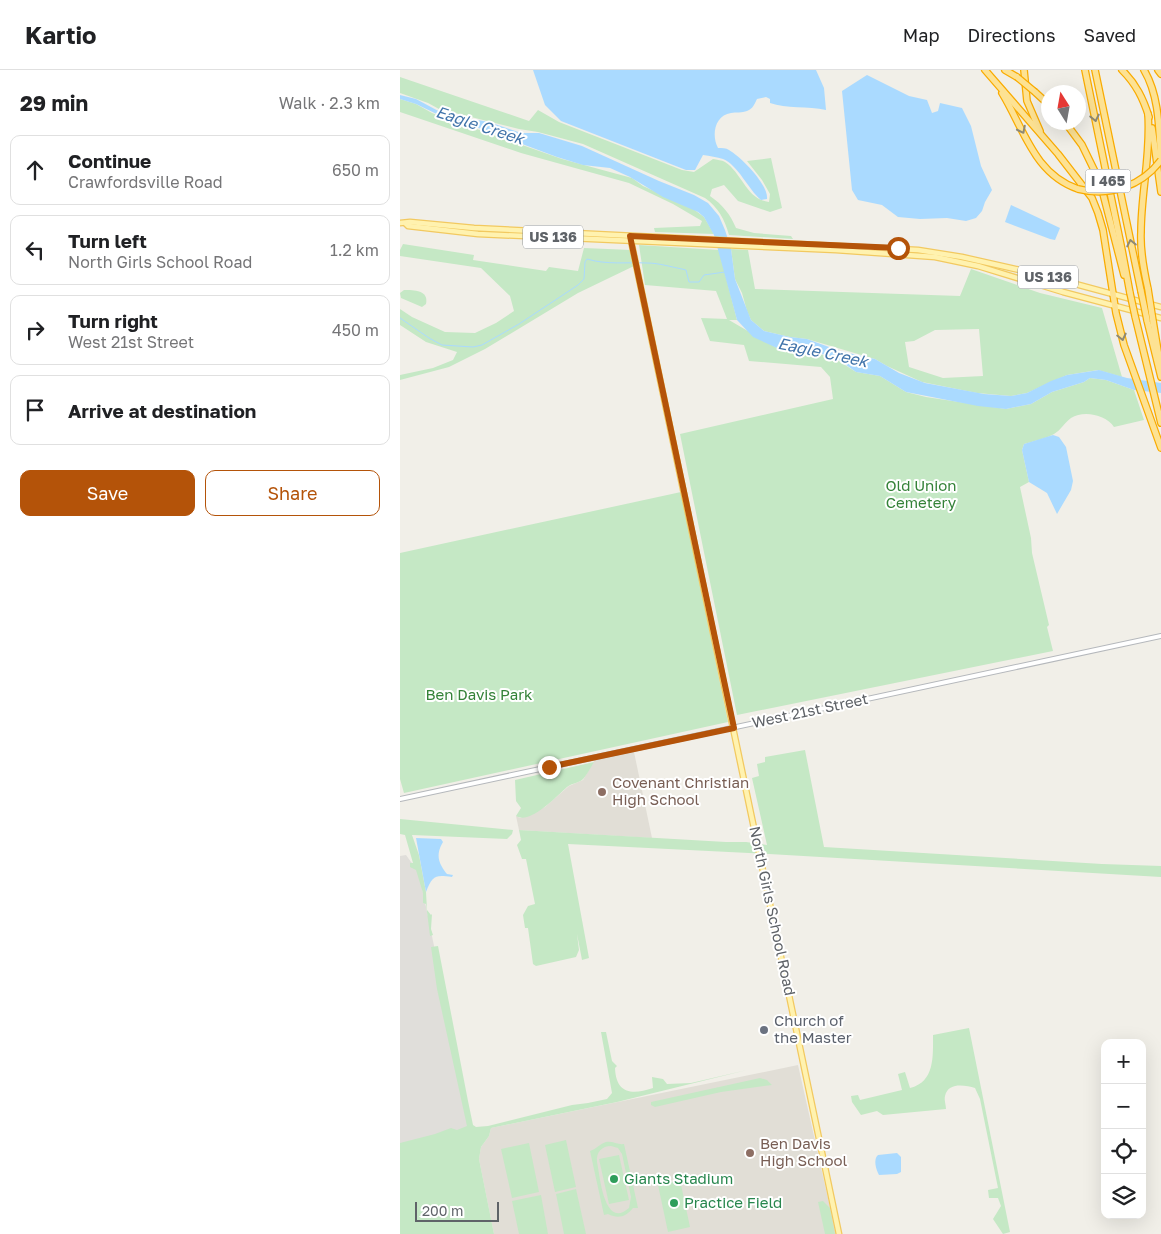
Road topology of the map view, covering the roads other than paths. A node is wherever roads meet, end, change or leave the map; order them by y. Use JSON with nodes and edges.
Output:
{"nodes":[{"id":1,"x":1005,"y":70,"type":"edge"},
{"id":2,"x":1024,"y":70,"type":"edge"},
{"id":3,"x":1085,"y":70,"type":"edge"},
{"id":4,"x":1095,"y":70,"type":"edge"},
{"id":5,"x":1122,"y":70,"type":"edge"},
{"id":6,"x":1144,"y":70,"type":"edge"},
{"id":7,"x":1158,"y":70,"type":"edge"},
{"id":8,"x":986,"y":72,"type":"edge"},
{"id":9,"x":1161,"y":74,"type":"edge"},
{"id":10,"x":1041,"y":97,"type":"edge"},
{"id":11,"x":1148,"y":114,"type":"junction"},
{"id":12,"x":1071,"y":130,"type":"edge"},
{"id":13,"x":1051,"y":147,"type":"junction"},
{"id":14,"x":1161,"y":160,"type":"edge"},
{"id":15,"x":1161,"y":167,"type":"edge"},
{"id":16,"x":1161,"y":192,"type":"edge"},
{"id":17,"x":400,"y":223,"type":"edge"},
{"id":18,"x":630,"y":238,"type":"junction"},
{"id":19,"x":737,"y":244,"type":"junction"},
{"id":20,"x":1144,"y":290,"type":"junction"},
{"id":21,"x":1130,"y":293,"type":"junction"},
{"id":22,"x":1114,"y":294,"type":"junction"},
{"id":23,"x":1116,"y":306,"type":"junction"},
{"id":24,"x":1161,"y":307,"type":"edge"},
{"id":25,"x":1161,"y":318,"type":"edge"},
{"id":26,"x":1161,"y":376,"type":"edge"},
{"id":27,"x":1161,"y":423,"type":"edge"},
{"id":28,"x":1161,"y":448,"type":"edge"},
{"id":29,"x":1161,"y":636,"type":"edge"},
{"id":30,"x":734,"y":728,"type":"junction"},
{"id":31,"x":400,"y":799,"type":"edge"},
{"id":32,"x":839,"y":1234,"type":"edge"}],
"edges":[{"from":1,"to":10,"type":"highway","bridge":true},
{"from":2,"to":13,"type":"highway"},
{"from":3,"to":21,"type":"highway","number":"I 465","one_way":true},
{"from":20,"to":4,"type":"highway","number":"I 465","one_way":true},
{"from":5,"to":11,"type":"highway"},
{"from":6,"to":15,"type":"highway"},
{"from":7,"to":9,"type":"highway"},
{"from":8,"to":13,"type":"highway"},
{"from":8,"to":14,"type":"highway","one_way":true,"bridge":true},
{"from":11,"to":16,"type":"highway"},
{"from":11,"to":20,"type":"highway"},
{"from":12,"to":21,"type":"highway"},
{"from":13,"to":22,"type":"highway"},
{"from":17,"to":18,"type":"main road","number":"US 136"},
{"from":18,"to":19,"type":"main road","number":"US 136"},
{"from":18,"to":30,"type":"main road","name":"North Girls School Road"},
{"from":19,"to":22,"type":"main road","number":"US 136"},
{"from":19,"to":23,"type":"main road","number":"US 136"},
{"from":20,"to":26,"type":"highway","number":"I 465","bridge":true},
{"from":21,"to":27,"type":"highway","number":"I 465","bridge":true},
{"from":22,"to":23,"type":"highway"},
{"from":22,"to":24,"type":"main road","number":"US 136"},
{"from":23,"to":25,"type":"main road","number":"US 136"},
{"from":23,"to":28,"type":"highway","one_way":true},
{"from":29,"to":30,"type":"street","name":"West 21st Street"},
{"from":30,"to":31,"type":"street","name":"West 21st Street"},
{"from":30,"to":32,"type":"main road","name":"North Girls School Road"}]}
